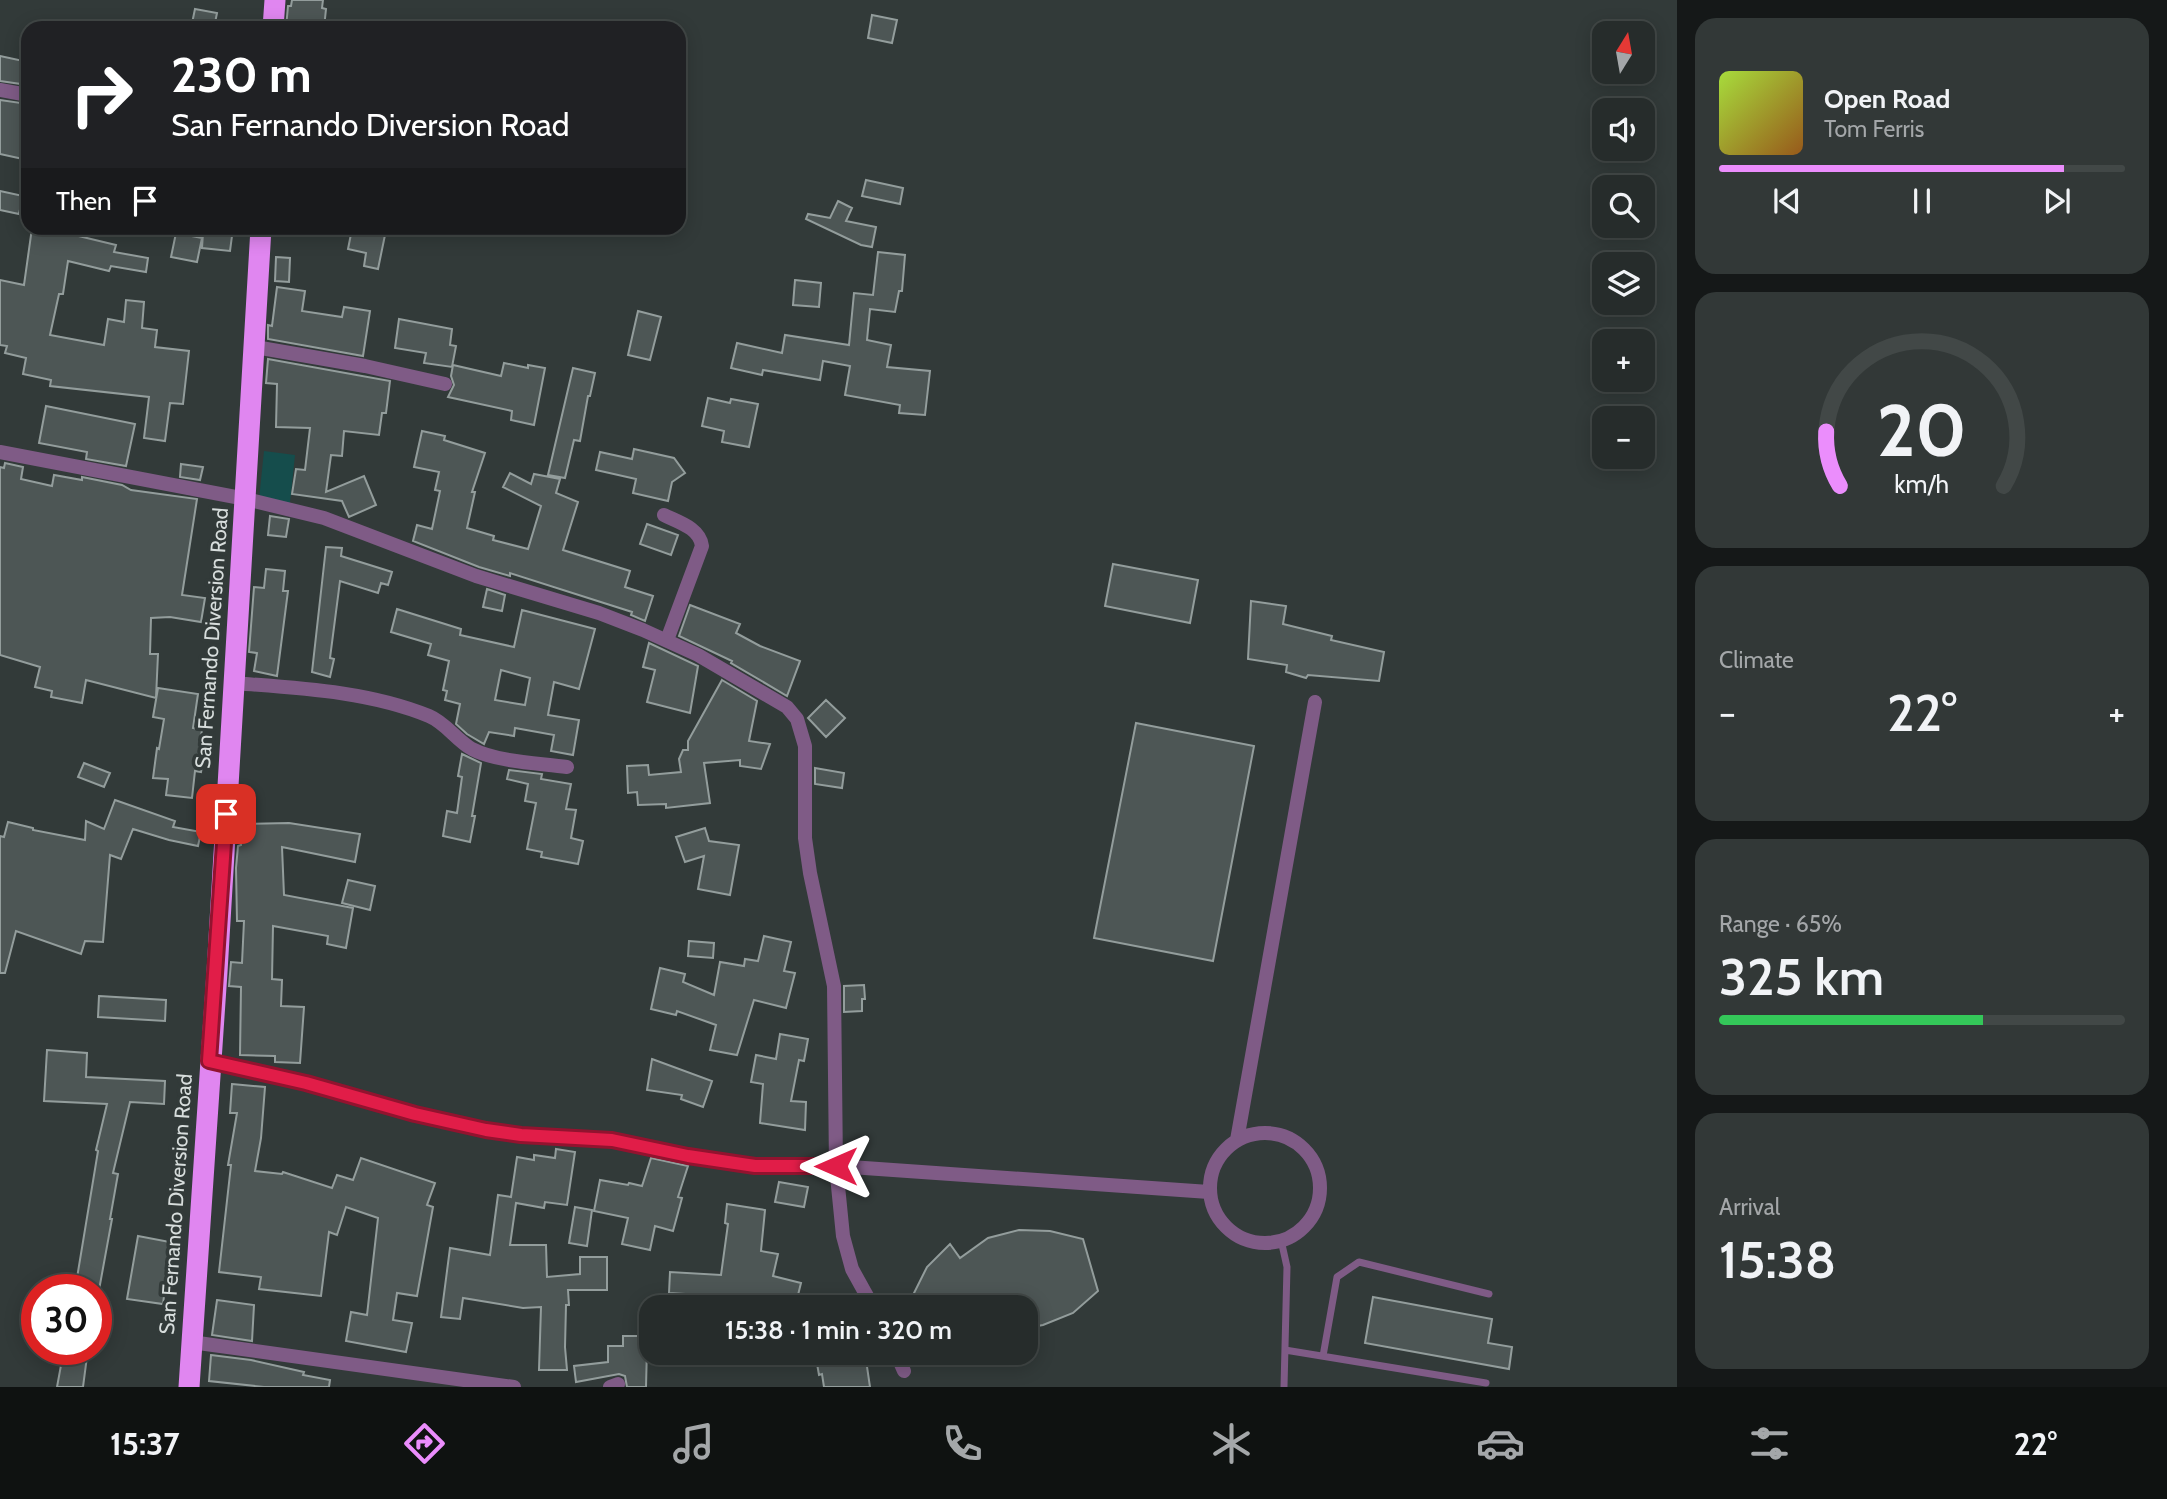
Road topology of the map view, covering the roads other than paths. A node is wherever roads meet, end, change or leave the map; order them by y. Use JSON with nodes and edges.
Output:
{"nodes":[{"id":1,"x":275,"y":0,"type":"edge"},
{"id":2,"x":274,"y":21,"type":"edge"},
{"id":3,"x":0,"y":90,"type":"edge"},
{"id":4,"x":21,"y":94,"type":"edge"},
{"id":5,"x":261,"y":235,"type":"edge"},
{"id":6,"x":255,"y":347,"type":"junction"},
{"id":7,"x":445,"y":384,"type":"dead end"},
{"id":8,"x":0,"y":452,"type":"edge"},
{"id":9,"x":246,"y":499,"type":"junction"},
{"id":10,"x":664,"y":515,"type":"dead end"},
{"id":11,"x":667,"y":640,"type":"junction"},
{"id":12,"x":233,"y":683,"type":"junction"},
{"id":13,"x":1315,"y":702,"type":"dead end"},
{"id":14,"x":567,"y":767,"type":"dead end"},
{"id":15,"x":209,"y":1061,"type":"junction"},
{"id":16,"x":1237,"y":1139,"type":"junction"},
{"id":17,"x":836,"y":1166,"type":"junction"},
{"id":18,"x":1209,"y":1192,"type":"junction"},
{"id":19,"x":1281,"y":1241,"type":"junction"},
{"id":20,"x":1489,"y":1294,"type":"dead end"},
{"id":21,"x":867,"y":1295,"type":"edge"},
{"id":22,"x":191,"y":1342,"type":"junction"},
{"id":23,"x":1285,"y":1350,"type":"junction"},
{"id":24,"x":1322,"y":1356,"type":"junction"},
{"id":25,"x":901,"y":1365,"type":"edge"},
{"id":26,"x":904,"y":1371,"type":"dead end"},
{"id":27,"x":1486,"y":1382,"type":"dead end"},
{"id":28,"x":189,"y":1387,"type":"edge"},
{"id":29,"x":514,"y":1387,"type":"edge"},
{"id":30,"x":1284,"y":1387,"type":"edge"}],
"edges":[{"from":1,"to":2,"type":"highway"},
{"from":3,"to":4,"type":"street"},
{"from":5,"to":6,"type":"highway","name":"San Fernando Diversion Road"},
{"from":6,"to":7,"type":"street"},
{"from":6,"to":9,"type":"highway","name":"San Fernando Diversion Road"},
{"from":8,"to":9,"type":"street"},
{"from":9,"to":11,"type":"street"},
{"from":9,"to":12,"type":"highway","name":"San Fernando Diversion Road"},
{"from":10,"to":11,"type":"street"},
{"from":11,"to":17,"type":"street"},
{"from":12,"to":14,"type":"street"},
{"from":12,"to":15,"type":"highway","name":"San Fernando Diversion Road"},
{"from":13,"to":16,"type":"street"},
{"from":15,"to":17,"type":"street"},
{"from":15,"to":22,"type":"highway","name":"San Fernando Diversion Road"},
{"from":16,"to":18,"type":"street"},
{"from":16,"to":19,"type":"street"},
{"from":17,"to":18,"type":"street"},
{"from":17,"to":21,"type":"street"},
{"from":18,"to":19,"type":"street"},
{"from":19,"to":23,"type":"lane"},
{"from":20,"to":24,"type":"lane"},
{"from":22,"to":28,"type":"highway","name":"San Fernando Diversion Road"},
{"from":22,"to":29,"type":"street"},
{"from":23,"to":24,"type":"lane"},
{"from":23,"to":30,"type":"lane"},
{"from":24,"to":27,"type":"lane"},
{"from":25,"to":26,"type":"street"}]}
